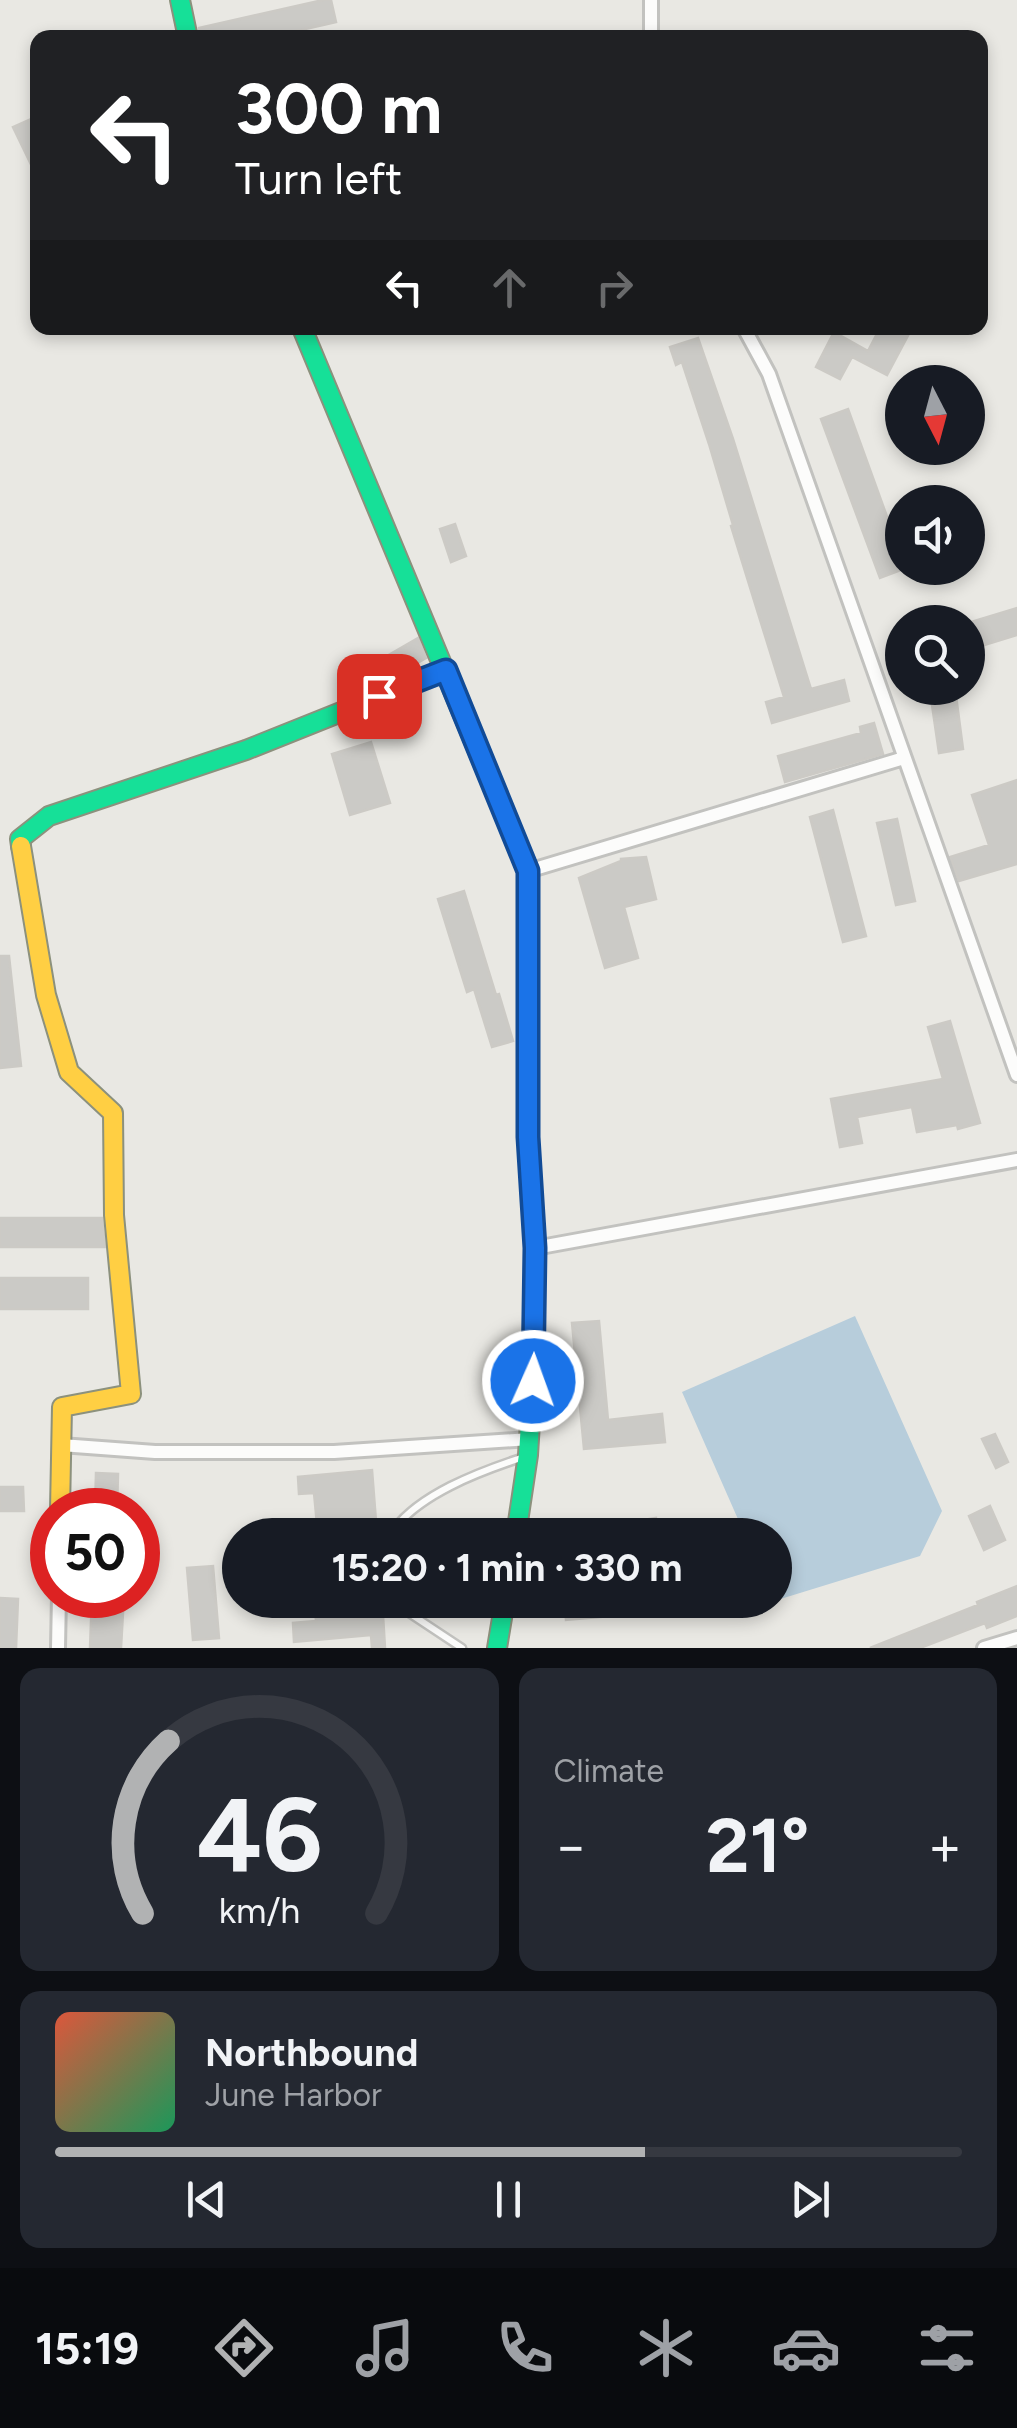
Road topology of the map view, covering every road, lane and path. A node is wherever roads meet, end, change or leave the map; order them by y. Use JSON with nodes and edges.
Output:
{"nodes":[{"id":1,"x":180,"y":0,"type":"edge"},
{"id":2,"x":651,"y":0,"type":"edge"},
{"id":3,"x":186,"y":30,"type":"edge"},
{"id":4,"x":652,"y":30,"type":"edge"},
{"id":5,"x":305,"y":335,"type":"edge"},
{"id":6,"x":748,"y":335,"type":"edge"},
{"id":7,"x":446,"y":670,"type":"junction"},
{"id":8,"x":904,"y":758,"type":"junction"},
{"id":9,"x":528,"y":871,"type":"junction"},
{"id":10,"x":1017,"y":1074,"type":"edge"},
{"id":11,"x":1017,"y":1160,"type":"edge"},
{"id":12,"x":535,"y":1248,"type":"junction"},
{"id":13,"x":61,"y":1445,"type":"junction"},
{"id":14,"x":529,"y":1447,"type":"junction"},
{"id":15,"x":60,"y":1488,"type":"edge"},
{"id":16,"x":403,"y":1518,"type":"edge"},
{"id":17,"x":519,"y":1518,"type":"edge"},
{"id":18,"x":59,"y":1618,"type":"edge"},
{"id":19,"x":417,"y":1618,"type":"edge"},
{"id":20,"x":502,"y":1618,"type":"edge"},
{"id":21,"x":1017,"y":1638,"type":"edge"},
{"id":22,"x":58,"y":1648,"type":"edge"},
{"id":23,"x":462,"y":1648,"type":"edge"},
{"id":24,"x":498,"y":1648,"type":"edge"},
{"id":25,"x":984,"y":1648,"type":"edge"}],
"edges":[{"from":1,"to":3,"type":"main road"},
{"from":2,"to":4,"type":"street"},
{"from":5,"to":7,"type":"main road"},
{"from":6,"to":8,"type":"street"},
{"from":7,"to":9,"type":"main road"},
{"from":7,"to":13,"type":"main road"},
{"from":8,"to":9,"type":"street"},
{"from":8,"to":10,"type":"street"},
{"from":9,"to":12,"type":"main road"},
{"from":11,"to":12,"type":"street"},
{"from":12,"to":14,"type":"main road"},
{"from":13,"to":14,"type":"street"},
{"from":13,"to":15,"type":"main road"},
{"from":14,"to":16,"type":"lane"},
{"from":14,"to":17,"type":"main road"},
{"from":18,"to":22,"type":"street"},
{"from":19,"to":23,"type":"lane"},
{"from":20,"to":24,"type":"main road"},
{"from":21,"to":25,"type":"street"}]}
